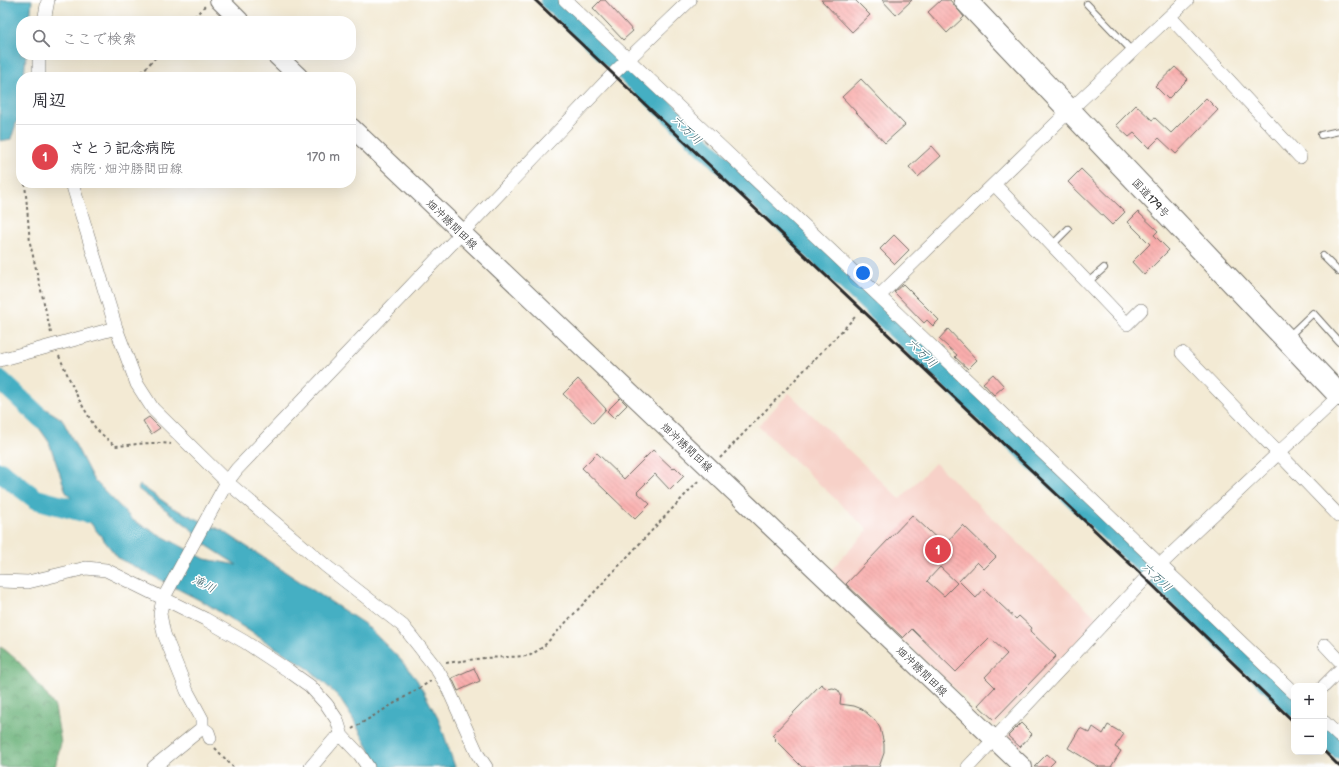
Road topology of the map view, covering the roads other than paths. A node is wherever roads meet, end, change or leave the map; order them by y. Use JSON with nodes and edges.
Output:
{"nodes":[{"id":1,"x":48,"y":0,"type":"edge"},
{"id":2,"x":218,"y":0,"type":"edge"},
{"id":3,"x":565,"y":0,"type":"edge"},
{"id":4,"x":690,"y":0,"type":"edge"},
{"id":5,"x":965,"y":0,"type":"edge"},
{"id":6,"x":1188,"y":0,"type":"edge"},
{"id":7,"x":1087,"y":4,"type":"dead end"},
{"id":8,"x":45,"y":16,"type":"edge"},
{"id":9,"x":235,"y":16,"type":"edge"},
{"id":10,"x":1170,"y":17,"type":"junction"},
{"id":11,"x":1132,"y":52,"type":"junction"},
{"id":12,"x":39,"y":60,"type":"edge"},
{"id":13,"x":281,"y":60,"type":"edge"},
{"id":14,"x":628,"y":60,"type":"junction"},
{"id":15,"x":40,"y":72,"type":"edge"},
{"id":16,"x":293,"y":72,"type":"edge"},
{"id":17,"x":1069,"y":111,"type":"junction"},
{"id":18,"x":1339,"y":131,"type":"edge"},
{"id":19,"x":356,"y":133,"type":"edge"},
{"id":20,"x":1321,"y":135,"type":"dead end"},
{"id":21,"x":1300,"y":157,"type":"dead end"},
{"id":22,"x":994,"y":184,"type":"junction"},
{"id":23,"x":74,"y":188,"type":"edge"},
{"id":24,"x":1068,"y":229,"type":"dead end"},
{"id":25,"x":461,"y":234,"type":"junction"},
{"id":26,"x":1052,"y":245,"type":"junction"},
{"id":27,"x":1323,"y":256,"type":"dead end"},
{"id":28,"x":1104,"y":268,"type":"dead end"},
{"id":29,"x":1339,"y":272,"type":"edge"},
{"id":30,"x":1088,"y":283,"type":"junction"},
{"id":31,"x":879,"y":296,"type":"junction"},
{"id":32,"x":1141,"y":310,"type":"dead end"},
{"id":33,"x":116,"y":328,"type":"junction"},
{"id":34,"x":1286,"y":340,"type":"junction"},
{"id":35,"x":1339,"y":342,"type":"edge"},
{"id":36,"x":1182,"y":353,"type":"dead end"},
{"id":37,"x":0,"y":360,"type":"edge"},
{"id":38,"x":1339,"y":395,"type":"edge"},
{"id":39,"x":1278,"y":453,"type":"junction"},
{"id":40,"x":227,"y":482,"type":"junction"},
{"id":41,"x":1339,"y":516,"type":"edge"},
{"id":42,"x":1160,"y":565,"type":"junction"},
{"id":43,"x":0,"y":581,"type":"edge"},
{"id":44,"x":163,"y":600,"type":"junction"},
{"id":45,"x":1325,"y":645,"type":"dead end"},
{"id":46,"x":1339,"y":660,"type":"edge"},
{"id":47,"x":1339,"y":671,"type":"edge"},
{"id":48,"x":1327,"y":683,"type":"edge"},
{"id":49,"x":1291,"y":690,"type":"edge"},
{"id":50,"x":1327,"y":725,"type":"edge"},
{"id":51,"x":346,"y":733,"type":"junction"},
{"id":52,"x":1339,"y":736,"type":"edge"},
{"id":53,"x":995,"y":740,"type":"junction"},
{"id":54,"x":154,"y":767,"type":"edge"},
{"id":55,"x":311,"y":767,"type":"edge"},
{"id":56,"x":368,"y":767,"type":"edge"},
{"id":57,"x":486,"y":767,"type":"edge"},
{"id":58,"x":968,"y":767,"type":"edge"},
{"id":59,"x":1023,"y":767,"type":"edge"}],
"edges":[{"from":1,"to":8,"type":"street"},
{"from":2,"to":9,"type":"main road"},
{"from":3,"to":14,"type":"street"},
{"from":4,"to":14,"type":"street"},
{"from":5,"to":17,"type":"highway","name":"国道179号"},
{"from":6,"to":10,"type":"street"},
{"from":7,"to":11,"type":"lane"},
{"from":10,"to":11,"type":"street"},
{"from":10,"to":21,"type":"street"},
{"from":11,"to":17,"type":"street"},
{"from":12,"to":15,"type":"street"},
{"from":13,"to":16,"type":"main road"},
{"from":14,"to":25,"type":"street"},
{"from":14,"to":31,"type":"street"},
{"from":17,"to":22,"type":"street"},
{"from":17,"to":34,"type":"highway","name":"国道179号"},
{"from":18,"to":20,"type":"lane"},
{"from":19,"to":25,"type":"main road","name":"畑沖勝間田線"},
{"from":22,"to":26,"type":"street"},
{"from":22,"to":31,"type":"street"},
{"from":23,"to":33,"type":"street"},
{"from":24,"to":26,"type":"lane"},
{"from":25,"to":40,"type":"street"},
{"from":25,"to":53,"type":"main road","name":"畑沖勝間田線"},
{"from":26,"to":30,"type":"street"},
{"from":27,"to":29,"type":"lane"},
{"from":28,"to":30,"type":"lane"},
{"from":30,"to":32,"type":"street"},
{"from":31,"to":42,"type":"street"},
{"from":33,"to":37,"type":"street"},
{"from":33,"to":40,"type":"street"},
{"from":34,"to":35,"type":"lane"},
{"from":34,"to":38,"type":"highway","name":"国道179号"},
{"from":36,"to":39,"type":"street"},
{"from":38,"to":39,"type":"street"},
{"from":39,"to":41,"type":"street"},
{"from":39,"to":42,"type":"street"},
{"from":40,"to":44,"type":"street"},
{"from":40,"to":57,"type":"street"},
{"from":42,"to":49,"type":"street"},
{"from":42,"to":53,"type":"street"},
{"from":43,"to":44,"type":"street"},
{"from":44,"to":51,"type":"street"},
{"from":44,"to":54,"type":"street"},
{"from":45,"to":46,"type":"street"},
{"from":47,"to":48,"type":"street"},
{"from":50,"to":52,"type":"street"},
{"from":51,"to":55,"type":"street"},
{"from":51,"to":56,"type":"street"},
{"from":53,"to":58,"type":"street"},
{"from":53,"to":59,"type":"main road","name":"畑沖勝間田線"}]}
